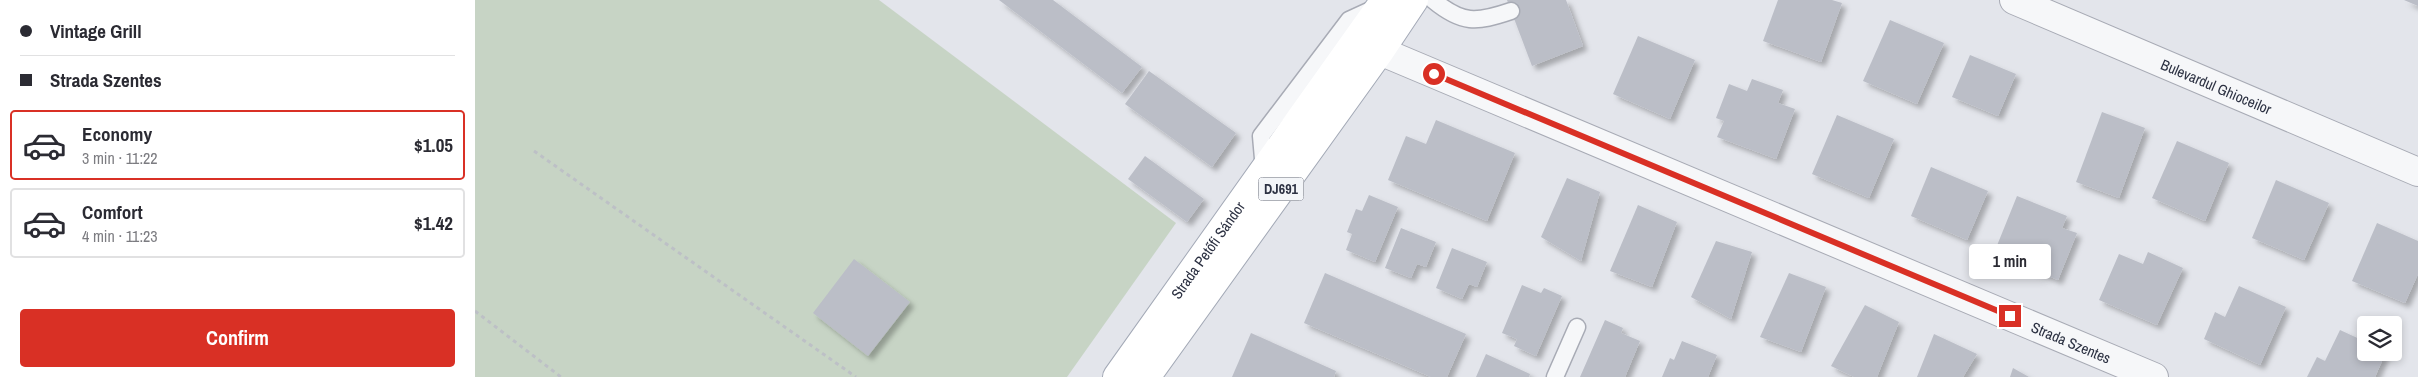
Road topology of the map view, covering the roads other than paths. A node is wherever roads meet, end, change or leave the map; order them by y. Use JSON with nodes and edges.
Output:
{"nodes":[{"id":1,"x":1414,"y":0,"type":"edge"},
{"id":2,"x":1433,"y":0,"type":"edge"},
{"id":3,"x":1383,"y":3,"type":"edge"},
{"id":4,"x":2030,"y":3,"type":"edge"},
{"id":5,"x":1511,"y":11,"type":"dead end"},
{"id":6,"x":1380,"y":51,"type":"junction"},
{"id":7,"x":2418,"y":172,"type":"edge"},
{"id":8,"x":1577,"y":327,"type":"dead end"},
{"id":9,"x":1117,"y":377,"type":"edge"},
{"id":10,"x":1146,"y":377,"type":"edge"},
{"id":11,"x":1555,"y":377,"type":"edge"},
{"id":12,"x":2154,"y":377,"type":"edge"}],
"edges":[{"from":1,"to":6,"type":"main road","name":"Strada Petőfi Sándor","number":"DJ691"},
{"from":2,"to":5,"type":"lane"},
{"from":3,"to":9,"type":"main road","name":"Strada Petőfi Sándor","number":"DJ691"},
{"from":4,"to":7,"type":"street","name":"Bulevardul Ghioceilor"},
{"from":6,"to":10,"type":"main road","name":"Strada Petőfi Sándor","number":"DJ691"},
{"from":6,"to":12,"type":"street","name":"Strada Szentes"},
{"from":8,"to":11,"type":"lane"}]}
